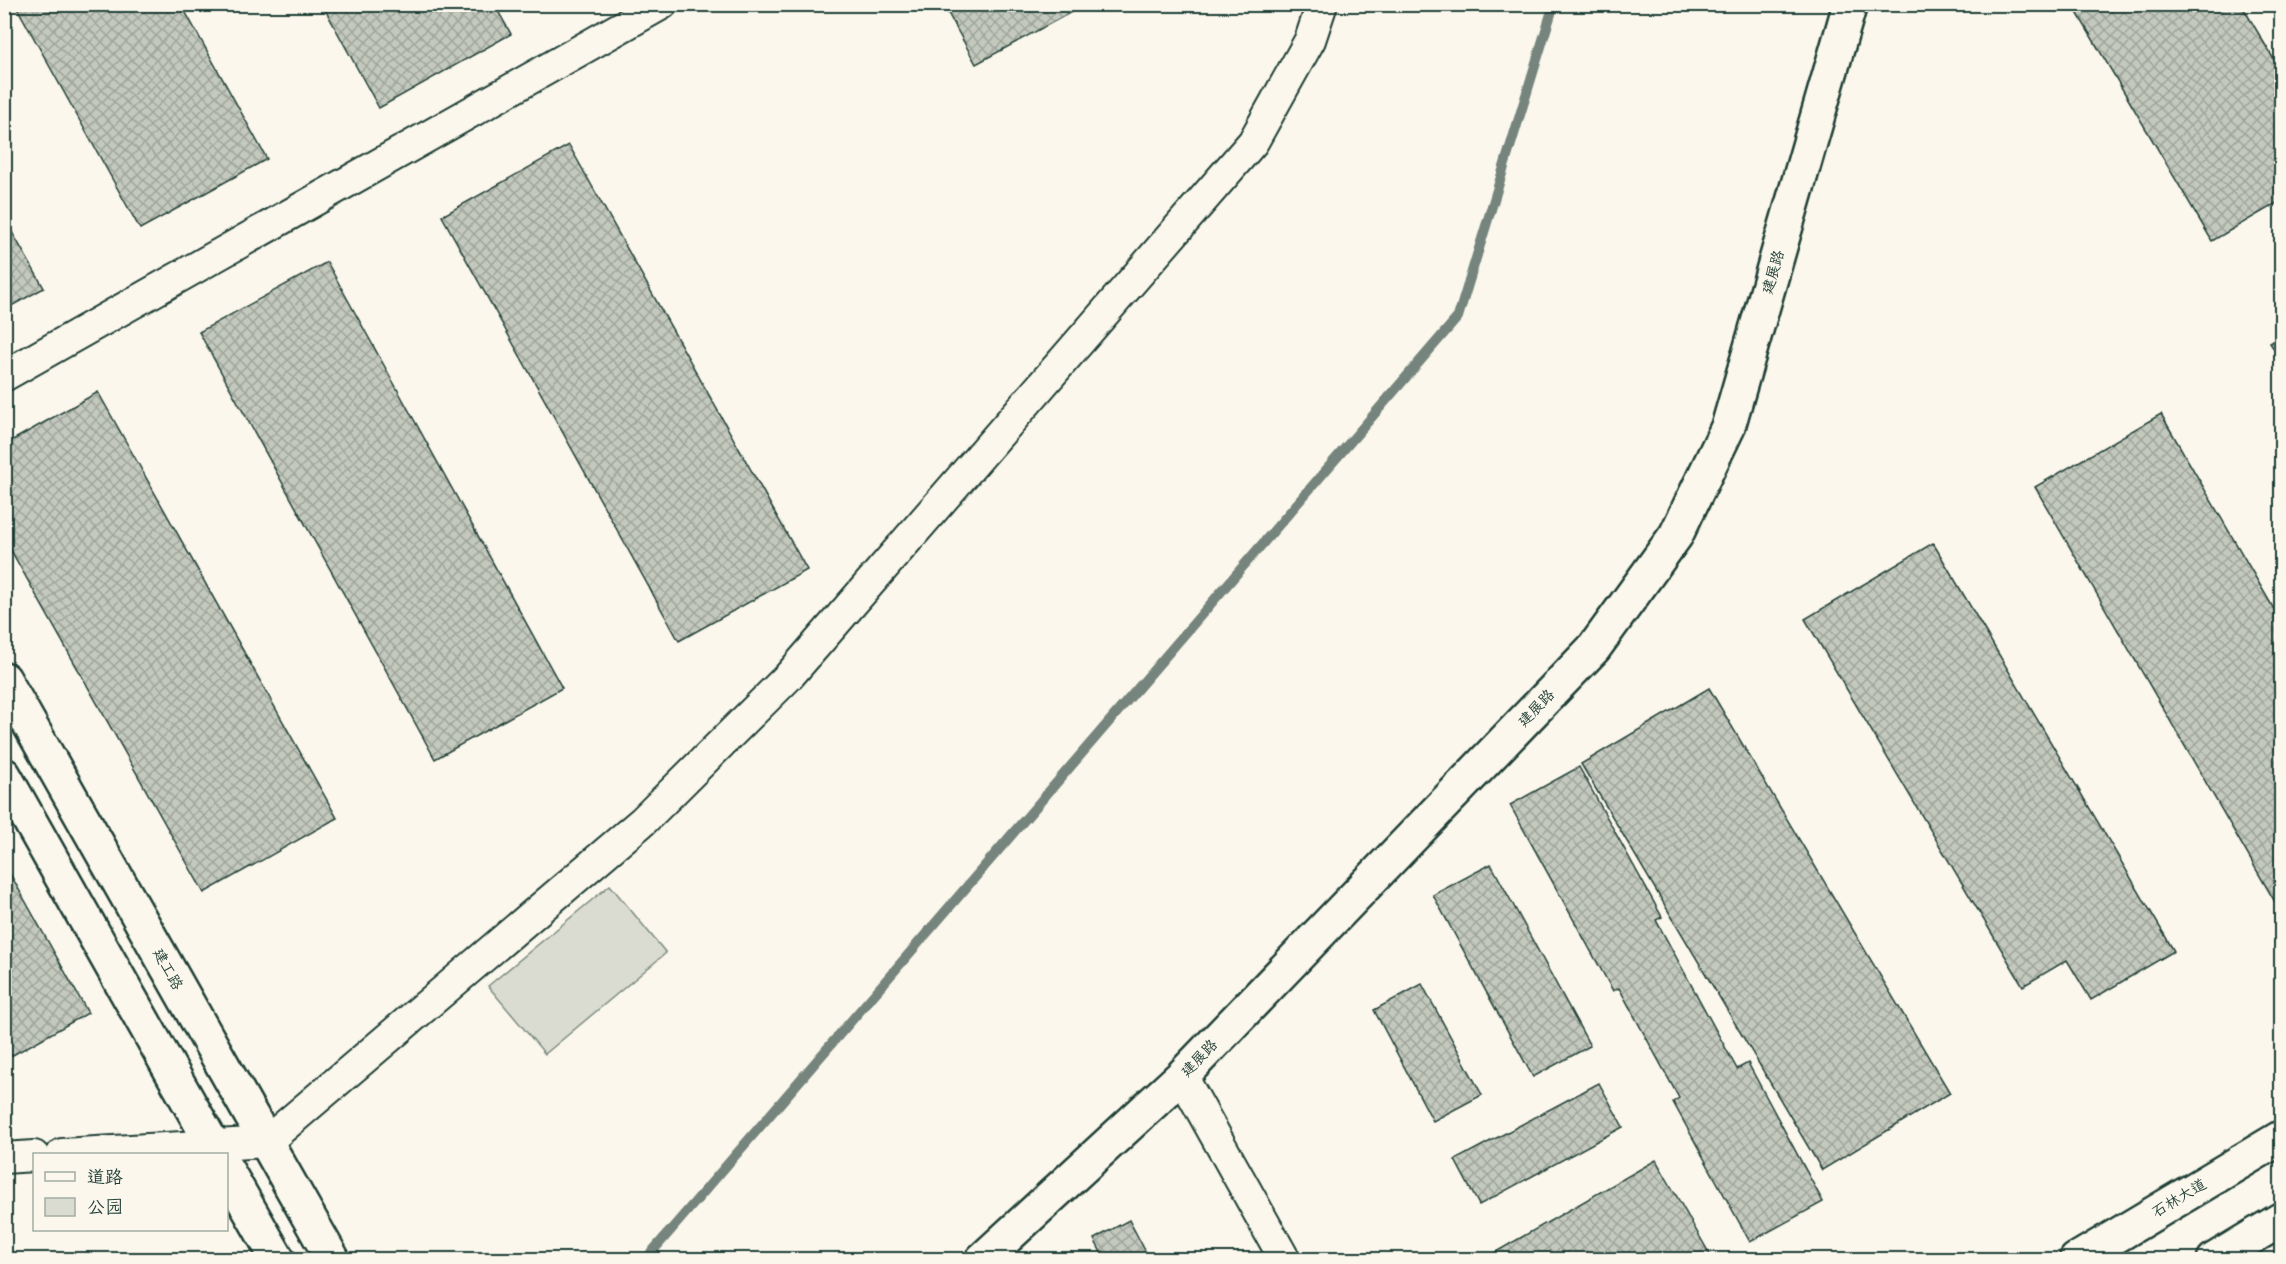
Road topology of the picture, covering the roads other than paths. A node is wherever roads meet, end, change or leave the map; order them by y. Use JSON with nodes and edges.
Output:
{"nodes":[{"id":1,"x":662,"y":4,"type":"edge"},
{"id":2,"x":1322,"y":4,"type":"edge"},
{"id":3,"x":1850,"y":4,"type":"edge"},
{"id":4,"x":4,"y":376,"type":"edge"},
{"id":5,"x":4,"y":679,"type":"edge"},
{"id":6,"x":4,"y":775,"type":"edge"},
{"id":7,"x":1182,"y":1076,"type":"junction"},
{"id":8,"x":2282,"y":1137,"type":"edge"},
{"id":9,"x":266,"y":1142,"type":"junction"},
{"id":10,"x":217,"y":1153,"type":"edge"},
{"id":11,"x":228,"y":1153,"type":"edge"},
{"id":12,"x":33,"y":1156,"type":"edge"},
{"id":13,"x":4,"y":1158,"type":"edge"},
{"id":14,"x":228,"y":1172,"type":"edge"},
{"id":15,"x":2282,"y":1219,"type":"edge"},
{"id":16,"x":271,"y":1248,"type":"edge"},
{"id":17,"x":333,"y":1260,"type":"edge"},
{"id":18,"x":982,"y":1260,"type":"edge"},
{"id":19,"x":1285,"y":1260,"type":"edge"},
{"id":20,"x":2076,"y":1260,"type":"edge"},
{"id":21,"x":2214,"y":1260,"type":"edge"}],
"edges":[{"from":1,"to":4,"type":"street"},
{"from":2,"to":9,"type":"street"},
{"from":3,"to":7,"type":"street","name":"建展路"},
{"from":5,"to":9,"type":"street","name":"建工路"},
{"from":6,"to":10,"type":"street"},
{"from":7,"to":18,"type":"street","name":"建展路"},
{"from":7,"to":19,"type":"street"},
{"from":8,"to":20,"type":"street","name":"石林大道"},
{"from":9,"to":11,"type":"street"},
{"from":9,"to":17,"type":"street","name":"建工路"},
{"from":12,"to":13,"type":"street"},
{"from":14,"to":16,"type":"street"},
{"from":15,"to":21,"type":"street"}]}
